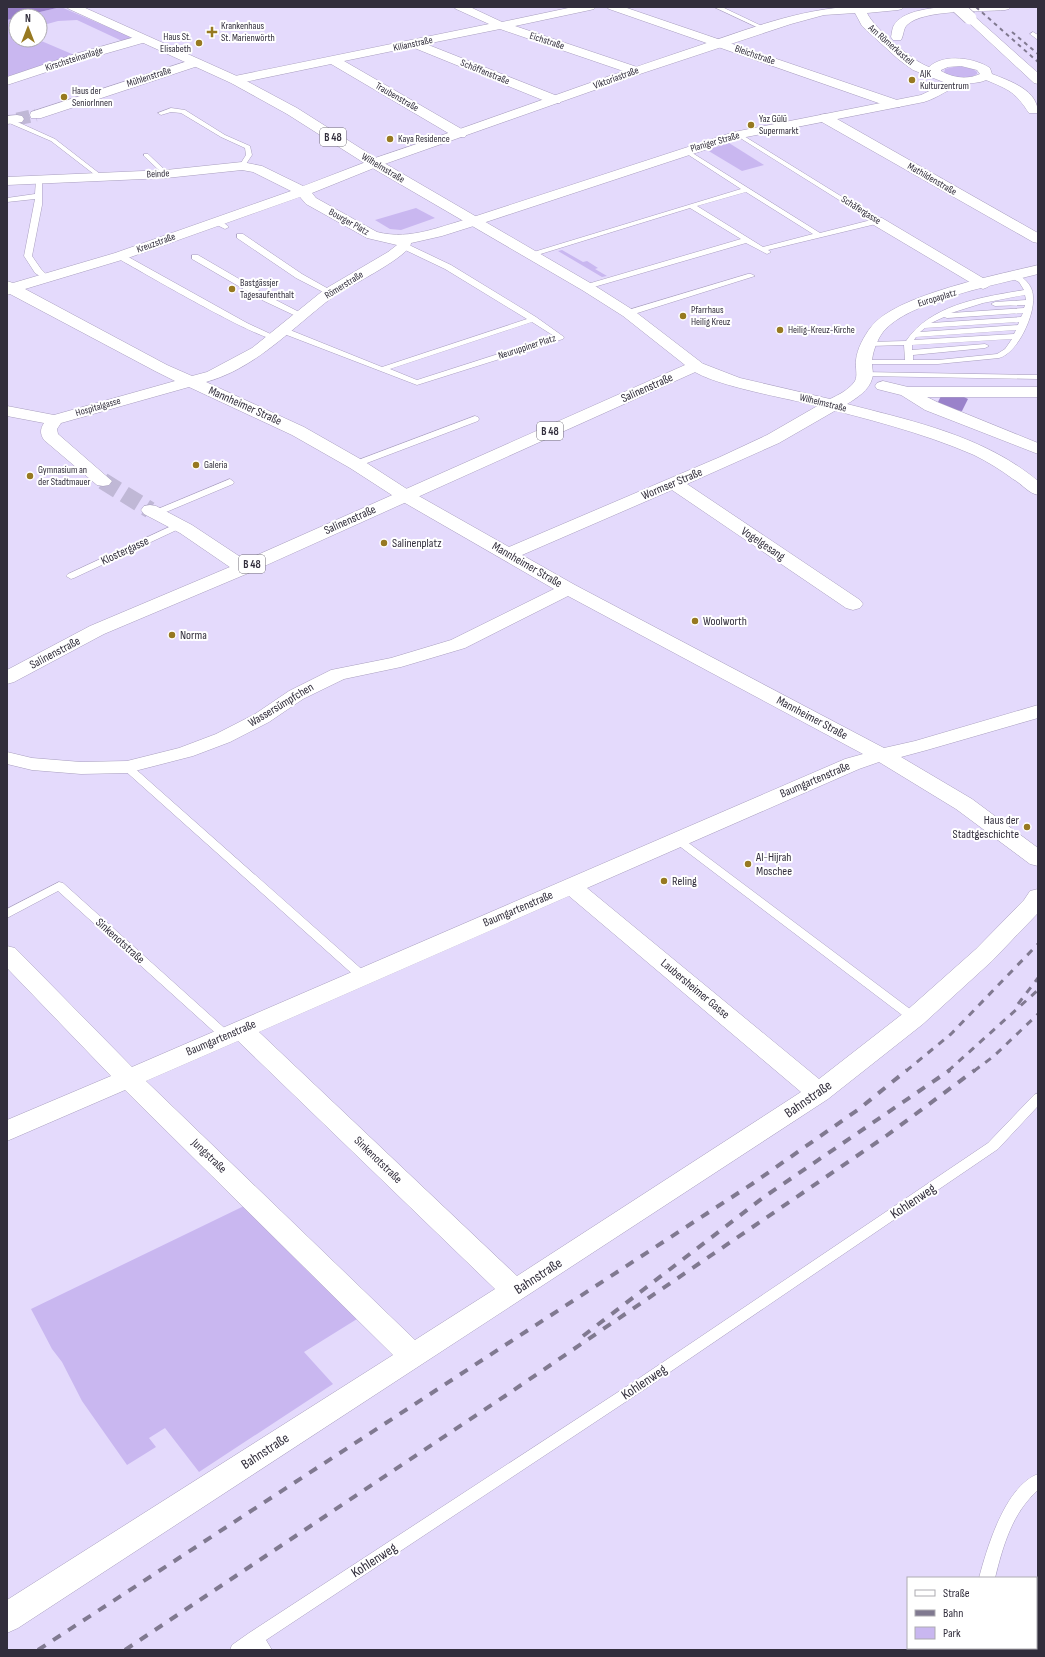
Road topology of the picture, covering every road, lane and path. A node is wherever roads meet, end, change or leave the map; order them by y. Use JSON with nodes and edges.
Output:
{"nodes":[{"id":1,"x":73,"y":7,"type":"edge"},
{"id":2,"x":460,"y":7,"type":"edge"},
{"id":3,"x":590,"y":7,"type":"edge"},
{"id":4,"x":613,"y":7,"type":"edge"},
{"id":5,"x":717,"y":7,"type":"edge"},
{"id":6,"x":898,"y":7,"type":"edge"},
{"id":7,"x":958,"y":7,"type":"edge"},
{"id":8,"x":1005,"y":7,"type":"edge"},
{"id":9,"x":859,"y":8,"type":"edge"},
{"id":10,"x":829,"y":10,"type":"edge"},
{"id":11,"x":500,"y":25,"type":"junction"},
{"id":12,"x":763,"y":28,"type":"junction"},
{"id":13,"x":897,"y":37,"type":"junction"},
{"id":14,"x":992,"y":37,"type":"junction"},
{"id":15,"x":142,"y":39,"type":"junction"},
{"id":16,"x":718,"y":42,"type":"junction"},
{"id":17,"x":414,"y":44,"type":"junction"},
{"id":18,"x":333,"y":60,"type":"junction"},
{"id":19,"x":194,"y":62,"type":"junction"},
{"id":20,"x":968,"y":64,"type":"junction"},
{"id":21,"x":939,"y":69,"type":"junction"},
{"id":22,"x":636,"y":71,"type":"junction"},
{"id":23,"x":987,"y":74,"type":"junction"},
{"id":24,"x":235,"y":80,"type":"junction"},
{"id":25,"x":1038,"y":80,"type":"edge"},
{"id":26,"x":7,"y":81,"type":"edge"},
{"id":27,"x":959,"y":81,"type":"junction"},
{"id":28,"x":972,"y":81,"type":"junction"},
{"id":29,"x":555,"y":100,"type":"junction"},
{"id":30,"x":895,"y":104,"type":"junction"},
{"id":31,"x":1036,"y":112,"type":"edge"},
{"id":32,"x":161,"y":113,"type":"dead end"},
{"id":33,"x":36,"y":115,"type":"tunnel mouth"},
{"id":34,"x":825,"y":118,"type":"junction"},
{"id":35,"x":10,"y":119,"type":"edge"},
{"id":36,"x":460,"y":134,"type":"junction"},
{"id":37,"x":739,"y":135,"type":"junction"},
{"id":38,"x":686,"y":151,"type":"junction"},
{"id":39,"x":146,"y":155,"type":"dead end"},
{"id":40,"x":374,"y":163,"type":"junction"},
{"id":41,"x":242,"y":166,"type":"junction"},
{"id":42,"x":166,"y":174,"type":"junction"},
{"id":43,"x":101,"y":177,"type":"junction"},
{"id":44,"x":39,"y":180,"type":"junction"},
{"id":45,"x":7,"y":181,"type":"edge"},
{"id":46,"x":747,"y":189,"type":"junction"},
{"id":47,"x":303,"y":191,"type":"junction"},
{"id":48,"x":39,"y":196,"type":"junction"},
{"id":49,"x":7,"y":200,"type":"edge"},
{"id":50,"x":691,"y":206,"type":"junction"},
{"id":51,"x":475,"y":221,"type":"junction"},
{"id":52,"x":877,"y":221,"type":"junction"},
{"id":53,"x":819,"y":235,"type":"junction"},
{"id":54,"x":240,"y":236,"type":"dead end"},
{"id":55,"x":1038,"y":239,"type":"edge"},
{"id":56,"x":747,"y":240,"type":"junction"},
{"id":57,"x":404,"y":243,"type":"junction"},
{"id":58,"x":762,"y":249,"type":"junction"},
{"id":59,"x":531,"y":254,"type":"junction"},
{"id":60,"x":769,"y":254,"type":"dead end"},
{"id":61,"x":120,"y":256,"type":"junction"},
{"id":62,"x":195,"y":257,"type":"dead end"},
{"id":63,"x":1037,"y":271,"type":"edge"},
{"id":64,"x":751,"y":276,"type":"dead end"},
{"id":65,"x":1014,"y":276,"type":"junction"},
{"id":66,"x":46,"y":278,"type":"junction"},
{"id":67,"x":983,"y":284,"type":"junction"},
{"id":68,"x":9,"y":288,"type":"edge"},
{"id":69,"x":587,"y":288,"type":"junction"},
{"id":70,"x":330,"y":292,"type":"junction"},
{"id":71,"x":1029,"y":292,"type":"junction"},
{"id":72,"x":1030,"y":302,"type":"junction"},
{"id":73,"x":961,"y":307,"type":"junction"},
{"id":74,"x":1028,"y":310,"type":"junction"},
{"id":75,"x":628,"y":313,"type":"junction"},
{"id":76,"x":301,"y":315,"type":"junction"},
{"id":77,"x":938,"y":317,"type":"junction"},
{"id":78,"x":534,"y":319,"type":"junction"},
{"id":79,"x":1025,"y":319,"type":"junction"},
{"id":80,"x":924,"y":326,"type":"junction"},
{"id":81,"x":1021,"y":327,"type":"junction"},
{"id":82,"x":278,"y":334,"type":"junction"},
{"id":83,"x":914,"y":335,"type":"junction"},
{"id":84,"x":1016,"y":340,"type":"junction"},
{"id":85,"x":870,"y":344,"type":"junction"},
{"id":86,"x":909,"y":344,"type":"junction"},
{"id":87,"x":680,"y":353,"type":"junction"},
{"id":88,"x":908,"y":353,"type":"junction"},
{"id":89,"x":910,"y":363,"type":"junction"},
{"id":90,"x":696,"y":366,"type":"junction"},
{"id":91,"x":864,"y":368,"type":"junction"},
{"id":92,"x":383,"y":369,"type":"junction"},
{"id":93,"x":728,"y":370,"type":"junction"},
{"id":94,"x":1038,"y":377,"type":"edge"},
{"id":95,"x":189,"y":382,"type":"junction"},
{"id":96,"x":883,"y":386,"type":"dead end"},
{"id":97,"x":840,"y":390,"type":"junction"},
{"id":98,"x":1038,"y":392,"type":"edge"},
{"id":99,"x":900,"y":396,"type":"junction"},
{"id":100,"x":7,"y":411,"type":"edge"},
{"id":101,"x":476,"y":418,"type":"dead end"},
{"id":102,"x":54,"y":420,"type":"junction"},
{"id":103,"x":1038,"y":449,"type":"edge"},
{"id":104,"x":356,"y":464,"type":"junction"},
{"id":105,"x":103,"y":481,"type":"tunnel mouth"},
{"id":106,"x":230,"y":482,"type":"dead end"},
{"id":107,"x":673,"y":483,"type":"junction"},
{"id":108,"x":1038,"y":490,"type":"edge"},
{"id":109,"x":404,"y":496,"type":"junction"},
{"id":110,"x":153,"y":512,"type":"joint"},
{"id":111,"x":180,"y":525,"type":"junction"},
{"id":112,"x":508,"y":554,"type":"junction"},
{"id":113,"x":244,"y":568,"type":"junction"},
{"id":114,"x":71,"y":576,"type":"dead end"},
{"id":115,"x":568,"y":589,"type":"junction"},
{"id":116,"x":853,"y":604,"type":"dead end"},
{"id":117,"x":7,"y":678,"type":"edge"},
{"id":118,"x":1038,"y":711,"type":"edge"},
{"id":119,"x":880,"y":755,"type":"junction"},
{"id":120,"x":7,"y":758,"type":"edge"},
{"id":121,"x":127,"y":767,"type":"junction"},
{"id":122,"x":678,"y":840,"type":"junction"},
{"id":123,"x":1038,"y":859,"type":"edge"},
{"id":124,"x":571,"y":886,"type":"junction"},
{"id":125,"x":1038,"y":896,"type":"edge"},
{"id":126,"x":7,"y":914,"type":"edge"},
{"id":127,"x":7,"y":954,"type":"edge"},
{"id":128,"x":362,"y":976,"type":"junction"},
{"id":129,"x":914,"y":1018,"type":"junction"},
{"id":130,"x":234,"y":1033,"type":"junction"},
{"id":131,"x":129,"y":1079,"type":"junction"},
{"id":132,"x":819,"y":1093,"type":"junction"},
{"id":133,"x":1038,"y":1098,"type":"edge"},
{"id":134,"x":7,"y":1132,"type":"edge"},
{"id":135,"x":515,"y":1291,"type":"junction"},
{"id":136,"x":413,"y":1356,"type":"junction"},
{"id":137,"x":1038,"y":1481,"type":"edge"},
{"id":138,"x":987,"y":1577,"type":"edge"},
{"id":139,"x":7,"y":1618,"type":"edge"},
{"id":140,"x":259,"y":1644,"type":"edge"},
{"id":141,"x":238,"y":1650,"type":"edge"}],
"edges":[{"from":1,"to":15,"type":"street","name":"Wilhelmstraße","number":"B 48"},
{"from":2,"to":11,"type":"street","name":"Eichstraße"},
{"from":3,"to":11,"type":"street","name":"Kilianstraße"},
{"from":4,"to":16,"type":"street","name":"Bleichstraße"},
{"from":5,"to":12,"type":"lane"},
{"from":6,"to":9,"type":"street","name":"Viktoriastraße"},
{"from":7,"to":14,"type":"street","bridge":true},
{"from":8,"to":13,"type":"street"},
{"from":9,"to":10,"type":"street","name":"Viktoriastraße"},
{"from":9,"to":13,"type":"street","name":"Am Römerkastell"},
{"from":9,"to":21,"type":"street","name":"Am Römerkastell"},
{"from":10,"to":12,"type":"street","name":"Viktoriastraße"},
{"from":11,"to":17,"type":"street","name":"Kilianstraße"},
{"from":11,"to":22,"type":"street","name":"Eichstraße"},
{"from":12,"to":16,"type":"street","name":"Viktoriastraße"},
{"from":13,"to":21,"type":"street","name":"Am Römerkastell"},
{"from":14,"to":20,"type":"street"},
{"from":14,"to":25,"type":"street"},
{"from":15,"to":19,"type":"street","name":"Wilhelmstraße","number":"B 48"},
{"from":15,"to":26,"type":"street","name":"Kirschsteinanlage"},
{"from":16,"to":22,"type":"street","name":"Viktoriastraße"},
{"from":16,"to":30,"type":"street","name":"Bleichstraße"},
{"from":17,"to":18,"type":"street","name":"Kilianstraße"},
{"from":17,"to":29,"type":"street","name":"Schöffenstraße"},
{"from":18,"to":24,"type":"street","name":"Kilianstraße"},
{"from":18,"to":36,"type":"street","name":"Traubenstraße"},
{"from":19,"to":24,"type":"street","name":"Wilhelmstraße","number":"B 48"},
{"from":19,"to":33,"type":"street","name":"Mühlenstraße"},
{"from":20,"to":21,"type":"street","name":"Am Römerkastell"},
{"from":20,"to":23,"type":"street","name":"Am Römerkastell"},
{"from":21,"to":27,"type":"street","name":"Am Römerkastell"},
{"from":22,"to":29,"type":"street","name":"Viktoriastraße"},
{"from":23,"to":25,"type":"street"},
{"from":23,"to":28,"type":"street","name":"Am Römerkastell"},
{"from":23,"to":31,"type":"street","name":"Am Römerkastell"},
{"from":24,"to":40,"type":"street","name":"Wilhelmstraße","number":"B 48"},
{"from":27,"to":28,"type":"street","name":"Am Römerkastell"},
{"from":27,"to":30,"type":"street","name":"Planiger Straße"},
{"from":28,"to":31,"type":"street","name":"Am Römerkastell"},
{"from":29,"to":36,"type":"street","name":"Viktoriastraße"},
{"from":30,"to":34,"type":"street","name":"Planiger Straße"},
{"from":32,"to":41,"type":"lane"},
{"from":34,"to":37,"type":"street","name":"Planiger Straße"},
{"from":34,"to":55,"type":"street","name":"Mathildenstraße"},
{"from":35,"to":43,"type":"lane"},
{"from":36,"to":40,"type":"street","name":"Viktoriastraße"},
{"from":37,"to":38,"type":"street","name":"Planiger Straße"},
{"from":37,"to":52,"type":"lane","name":"Schäfergasse"},
{"from":38,"to":46,"type":"lane"},
{"from":38,"to":51,"type":"street","name":"Planiger Straße"},
{"from":39,"to":42,"type":"lane"},
{"from":40,"to":47,"type":"street"},
{"from":40,"to":51,"type":"street","name":"Wilhelmstraße","number":"B 48"},
{"from":41,"to":42,"type":"street","name":"Beinde"},
{"from":41,"to":47,"type":"street","name":"Beinde"},
{"from":42,"to":43,"type":"street","name":"Beinde"},
{"from":43,"to":44,"type":"street","name":"Beinde"},
{"from":44,"to":45,"type":"street","name":"Beinde"},
{"from":44,"to":48,"type":"lane"},
{"from":46,"to":50,"type":"lane"},
{"from":46,"to":53,"type":"lane"},
{"from":47,"to":57,"type":"street","name":"Bourger Platz"},
{"from":47,"to":61,"type":"street","name":"Kreuzstraße"},
{"from":48,"to":49,"type":"lane"},
{"from":48,"to":66,"type":"lane"},
{"from":50,"to":56,"type":"lane"},
{"from":50,"to":59,"type":"lane"},
{"from":51,"to":57,"type":"street","name":"Bourger Platz"},
{"from":51,"to":59,"type":"street","name":"Wilhelmstraße","number":"B 48"},
{"from":52,"to":53,"type":"lane"},
{"from":52,"to":67,"type":"street","name":"Schäfergasse"},
{"from":53,"to":58,"type":"lane"},
{"from":54,"to":70,"type":"lane"},
{"from":56,"to":58,"type":"lane"},
{"from":56,"to":69,"type":"lane"},
{"from":57,"to":70,"type":"street","name":"Römerstraße"},
{"from":57,"to":78,"type":"lane"},
{"from":58,"to":60,"type":"lane"},
{"from":59,"to":69,"type":"street","name":"Wilhelmstraße","number":"B 48"},
{"from":61,"to":66,"type":"street","name":"Kreuzstraße"},
{"from":61,"to":82,"type":"lane"},
{"from":62,"to":76,"type":"lane"},
{"from":63,"to":65,"type":"street","name":"Europaplatz"},
{"from":64,"to":75,"type":"lane"},
{"from":65,"to":67,"type":"street","name":"Europaplatz"},
{"from":65,"to":71,"type":"lane"},
{"from":66,"to":68,"type":"street","name":"Kreuzstraße"},
{"from":67,"to":85,"type":"street","name":"Europaplatz"},
{"from":68,"to":95,"type":"street","name":"Mannheimer Straße"},
{"from":69,"to":75,"type":"street","name":"Wilhelmstraße","number":"B 48"},
{"from":70,"to":76,"type":"street","name":"Römerstraße"},
{"from":71,"to":72,"type":"lane"},
{"from":71,"to":73,"type":"lane"},
{"from":72,"to":73,"type":"lane"},
{"from":72,"to":74,"type":"lane"},
{"from":73,"to":77,"type":"lane"},
{"from":74,"to":77,"type":"lane"},
{"from":74,"to":79,"type":"lane"},
{"from":75,"to":87,"type":"street","name":"Wilhelmstraße","number":"B 48"},
{"from":76,"to":82,"type":"street","name":"Römerstraße"},
{"from":77,"to":80,"type":"lane"},
{"from":78,"to":92,"type":"lane","name":"Neuruppiner Platz"},
{"from":78,"to":92,"type":"lane","name":"Neuruppiner Platz"},
{"from":79,"to":80,"type":"lane"},
{"from":79,"to":81,"type":"lane"},
{"from":80,"to":83,"type":"lane"},
{"from":81,"to":83,"type":"lane"},
{"from":81,"to":84,"type":"lane"},
{"from":82,"to":92,"type":"lane"},
{"from":82,"to":95,"type":"street","name":"Römerstraße"},
{"from":83,"to":86,"type":"lane"},
{"from":84,"to":86,"type":"lane"},
{"from":84,"to":88,"type":"lane"},
{"from":84,"to":89,"type":"lane"},
{"from":85,"to":86,"type":"lane"},
{"from":85,"to":91,"type":"street","name":"Europaplatz"},
{"from":86,"to":88,"type":"lane"},
{"from":87,"to":90,"type":"street","name":"Wilhelmstraße","number":"B 48"},
{"from":87,"to":93,"type":"street","name":"Wilhelmstraße"},
{"from":88,"to":89,"type":"lane"},
{"from":89,"to":91,"type":"lane"},
{"from":90,"to":93,"type":"street","name":"Wilhelmstraße"},
{"from":90,"to":97,"type":"street","name":"Wilhelmstraße"},
{"from":90,"to":109,"type":"street","name":"Salinenstraße","number":"B 48"},
{"from":91,"to":94,"type":"lane"},
{"from":91,"to":97,"type":"street","name":"Europaplatz"},
{"from":93,"to":97,"type":"street","name":"Wilhelmstraße"},
{"from":95,"to":102,"type":"street","name":"Hospitalgasse"},
{"from":95,"to":104,"type":"street","name":"Mannheimer Straße"},
{"from":96,"to":99,"type":"street"},
{"from":97,"to":107,"type":"street","name":"Wormser Straße"},
{"from":97,"to":108,"type":"street","name":"Wilhelmstraße"},
{"from":98,"to":99,"type":"street"},
{"from":99,"to":103,"type":"street"},
{"from":100,"to":102,"type":"street","name":"Hospitalgasse"},
{"from":101,"to":104,"type":"lane"},
{"from":102,"to":105,"type":"street"},
{"from":104,"to":109,"type":"street","name":"Mannheimer Straße"},
{"from":106,"to":110,"type":"lane"},
{"from":107,"to":112,"type":"street","name":"Wormser Straße"},
{"from":107,"to":116,"type":"street","name":"Vogelgesang"},
{"from":109,"to":112,"type":"street","name":"Mannheimer Straße"},
{"from":109,"to":113,"type":"street","name":"Salinenstraße","number":"B 48"},
{"from":110,"to":111,"type":"street"},
{"from":111,"to":113,"type":"street"},
{"from":111,"to":114,"type":"lane","name":"Klostergasse"},
{"from":112,"to":115,"type":"street","name":"Mannheimer Straße"},
{"from":113,"to":117,"type":"street","name":"Salinenstraße","number":"B 48"},
{"from":115,"to":119,"type":"street","name":"Mannheimer Straße"},
{"from":115,"to":121,"type":"street","name":"Wassersümpfchen"},
{"from":118,"to":119,"type":"street","name":"Baumgartenstraße"},
{"from":119,"to":122,"type":"street","name":"Baumgartenstraße"},
{"from":119,"to":123,"type":"street","name":"Mannheimer Straße"},
{"from":120,"to":121,"type":"street","name":"Wassersümpfchen"},
{"from":121,"to":128,"type":"lane"},
{"from":122,"to":124,"type":"street","name":"Baumgartenstraße"},
{"from":122,"to":129,"type":"lane"},
{"from":124,"to":128,"type":"street","name":"Baumgartenstraße"},
{"from":124,"to":132,"type":"street","name":"Laubersheimer Gasse"},
{"from":125,"to":129,"type":"street","name":"Bahnstraße"},
{"from":126,"to":130,"type":"lane","name":"Sinkenotstraße"},
{"from":127,"to":131,"type":"street","name":"Jungstraße"},
{"from":128,"to":130,"type":"street","name":"Baumgartenstraße"},
{"from":129,"to":132,"type":"street","name":"Bahnstraße"},
{"from":130,"to":131,"type":"street","name":"Baumgartenstraße"},
{"from":130,"to":135,"type":"street","name":"Sinkenotstraße"},
{"from":131,"to":134,"type":"street","name":"Baumgartenstraße"},
{"from":131,"to":136,"type":"street","name":"Jungstraße"},
{"from":132,"to":135,"type":"street","name":"Bahnstraße"},
{"from":133,"to":140,"type":"lane","name":"Kohlenweg"},
{"from":135,"to":136,"type":"street","name":"Bahnstraße"},
{"from":136,"to":139,"type":"street","name":"Bahnstraße"},
{"from":137,"to":138,"type":"lane"},
{"from":140,"to":141,"type":"lane","name":"Kohlenweg"}]}
